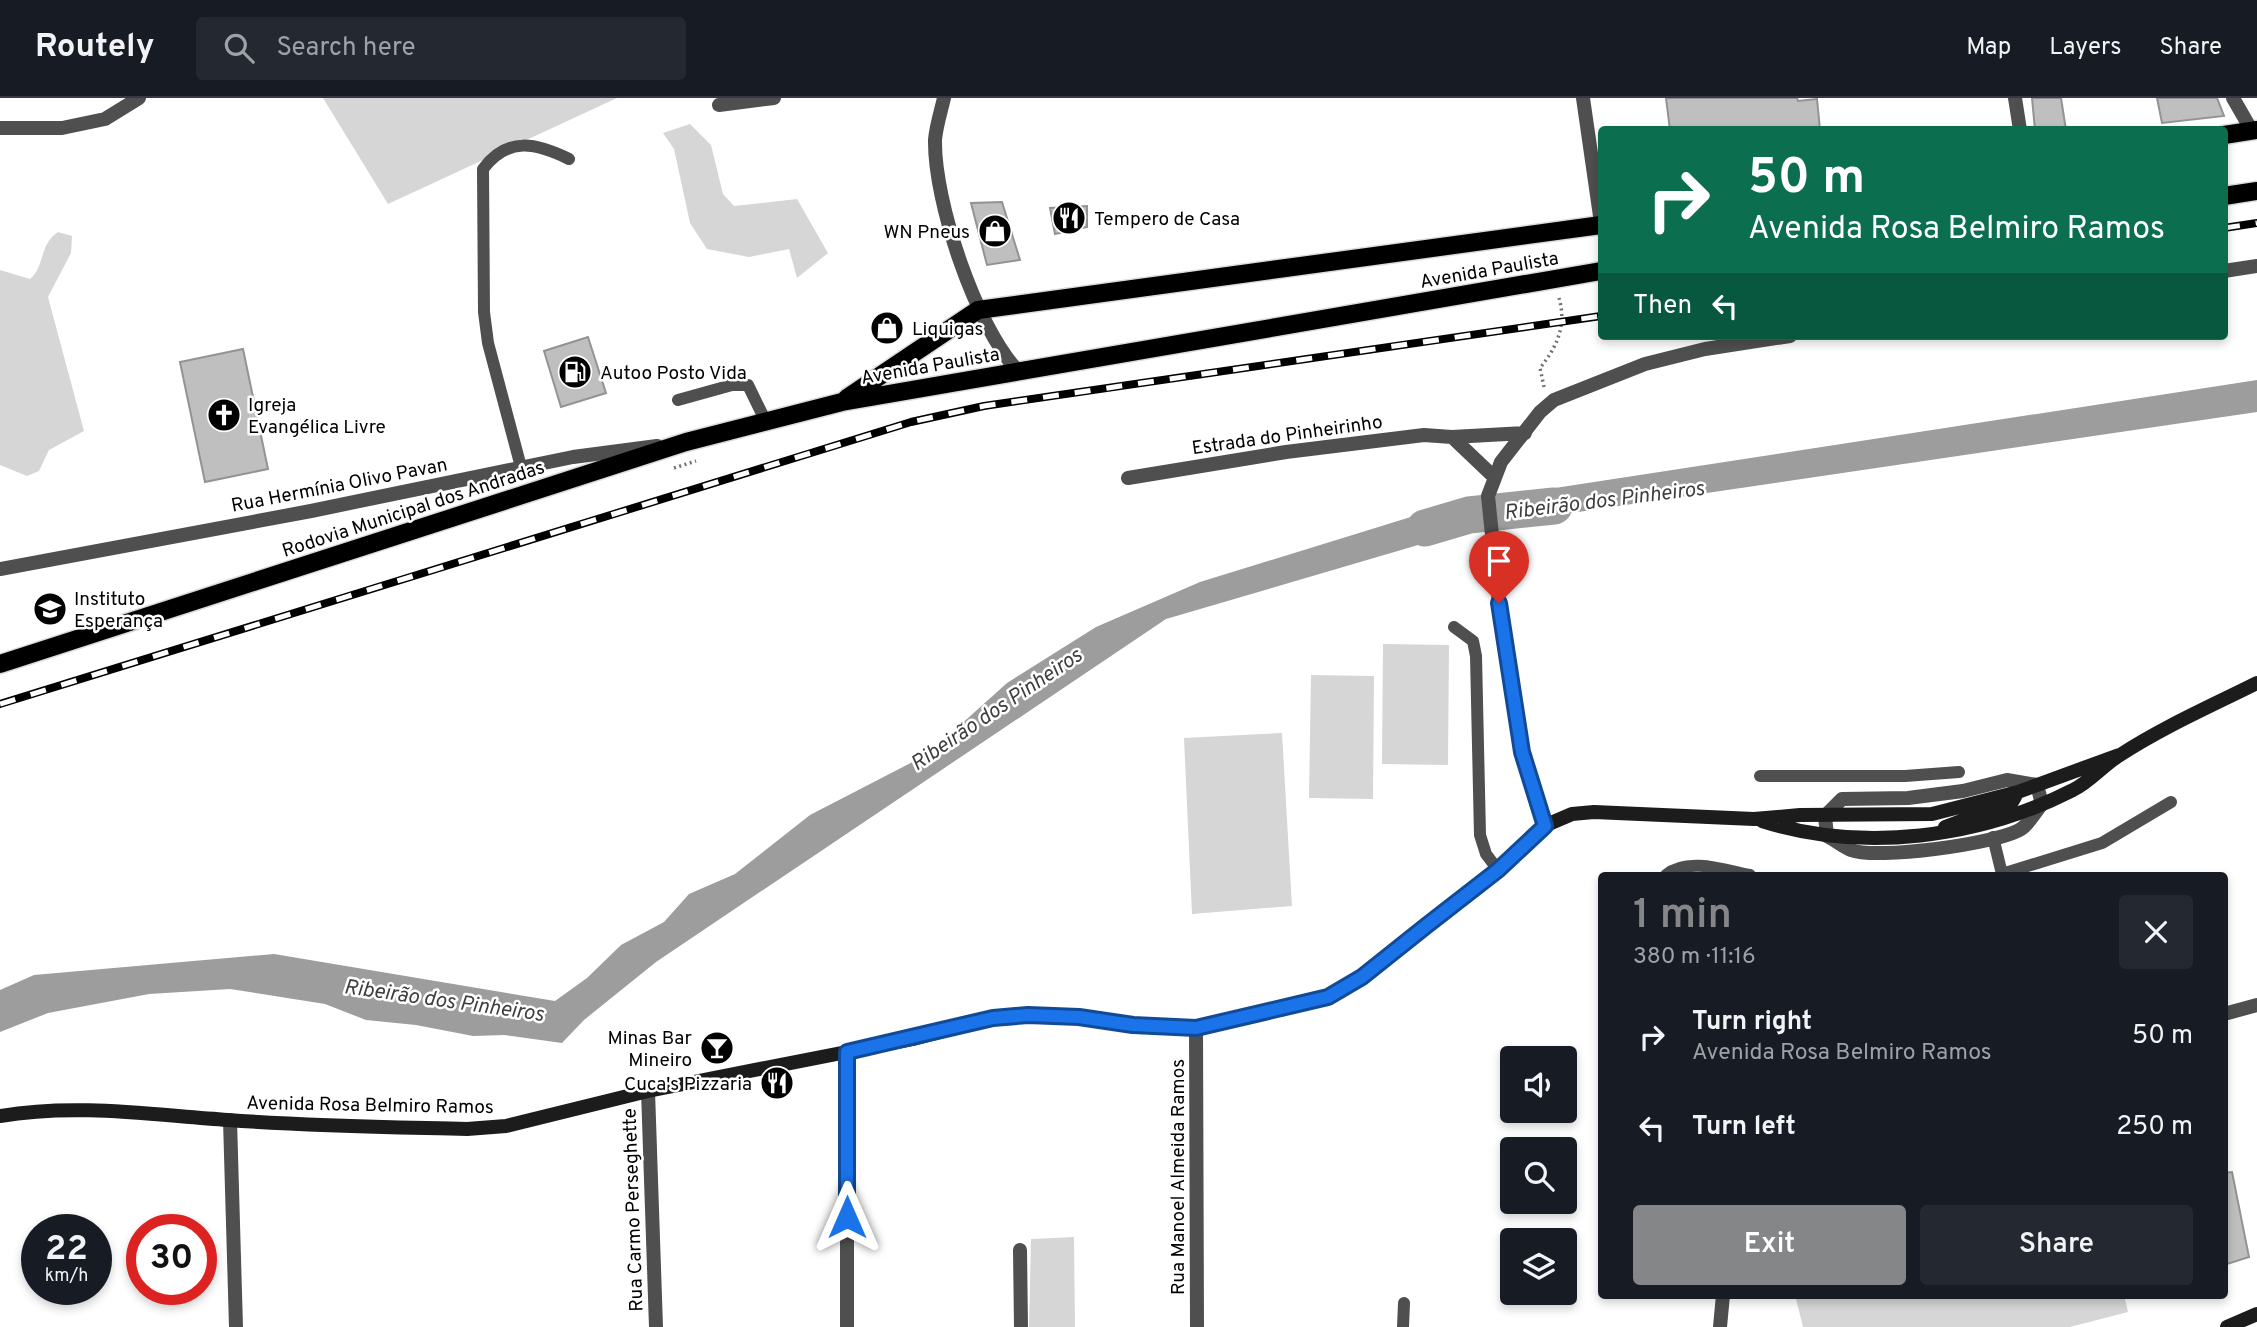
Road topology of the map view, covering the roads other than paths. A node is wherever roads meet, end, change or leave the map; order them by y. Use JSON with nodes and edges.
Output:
{"nodes":[{"id":1,"x":139,"y":98,"type":"edge"},
{"id":2,"x":774,"y":98,"type":"edge"},
{"id":3,"x":944,"y":98,"type":"edge"},
{"id":4,"x":1583,"y":98,"type":"edge"},
{"id":5,"x":2015,"y":98,"type":"edge"},
{"id":6,"x":2233,"y":98,"type":"edge"},
{"id":7,"x":719,"y":105,"type":"dead end"},
{"id":8,"x":2019,"y":126,"type":"edge"},
{"id":9,"x":0,"y":128,"type":"edge"},
{"id":10,"x":2255,"y":131,"type":"edge"},
{"id":11,"x":2228,"y":134,"type":"edge"},
{"id":12,"x":569,"y":159,"type":"dead end"},
{"id":13,"x":2257,"y":191,"type":"edge"},
{"id":14,"x":2228,"y":195,"type":"edge"},
{"id":15,"x":1598,"y":203,"type":"edge"},
{"id":16,"x":1598,"y":224,"type":"edge"},
{"id":17,"x":2257,"y":266,"type":"edge"},
{"id":18,"x":2228,"y":270,"type":"edge"},
{"id":19,"x":1598,"y":272,"type":"edge"},
{"id":20,"x":978,"y":310,"type":"junction"},
{"id":21,"x":1764,"y":340,"type":"edge"},
{"id":22,"x":1017,"y":370,"type":"junction"},
{"id":23,"x":678,"y":400,"type":"dead end"},
{"id":24,"x":842,"y":402,"type":"junction"},
{"id":25,"x":767,"y":424,"type":"junction"},
{"id":26,"x":1525,"y":433,"type":"junction"},
{"id":27,"x":1452,"y":437,"type":"junction"},
{"id":28,"x":686,"y":442,"type":"junction"},
{"id":29,"x":521,"y":467,"type":"junction"},
{"id":30,"x":1493,"y":476,"type":"junction"},
{"id":31,"x":1129,"y":478,"type":"dead end"},
{"id":32,"x":0,"y":569,"type":"edge"},
{"id":33,"x":1454,"y":627,"type":"dead end"},
{"id":34,"x":0,"y":664,"type":"edge"},
{"id":35,"x":2257,"y":683,"type":"edge"},
{"id":36,"x":2119,"y":755,"type":"junction"},
{"id":37,"x":1959,"y":772,"type":"dead end"},
{"id":38,"x":1760,"y":776,"type":"dead end"},
{"id":39,"x":2037,"y":785,"type":"junction"},
{"id":40,"x":2018,"y":792,"type":"junction"},
{"id":41,"x":2171,"y":802,"type":"dead end"},
{"id":42,"x":2042,"y":804,"type":"junction"},
{"id":43,"x":1932,"y":814,"type":"junction"},
{"id":44,"x":1825,"y":816,"type":"junction"},
{"id":45,"x":1754,"y":819,"type":"junction"},
{"id":46,"x":1545,"y":826,"type":"junction"},
{"id":47,"x":1931,"y":833,"type":"junction"},
{"id":48,"x":1827,"y":836,"type":"junction"},
{"id":49,"x":1847,"y":837,"type":"junction"},
{"id":50,"x":1993,"y":837,"type":"junction"},
{"id":51,"x":1498,"y":870,"type":"junction"},
{"id":52,"x":1670,"y":872,"type":"edge"},
{"id":53,"x":1734,"y":872,"type":"edge"},
{"id":54,"x":2002,"y":872,"type":"edge"},
{"id":55,"x":2008,"y":872,"type":"edge"},
{"id":56,"x":2257,"y":1005,"type":"edge"},
{"id":57,"x":2228,"y":1013,"type":"edge"},
{"id":58,"x":1196,"y":1028,"type":"junction"},
{"id":59,"x":847,"y":1052,"type":"junction"},
{"id":60,"x":648,"y":1091,"type":"junction"},
{"id":61,"x":0,"y":1116,"type":"edge"},
{"id":62,"x":230,"y":1121,"type":"junction"},
{"id":63,"x":1020,"y":1250,"type":"dead end"},
{"id":64,"x":1723,"y":1299,"type":"edge"},
{"id":65,"x":1404,"y":1303,"type":"dead end"},
{"id":66,"x":2257,"y":1314,"type":"edge"},
{"id":67,"x":236,"y":1327,"type":"edge"},
{"id":68,"x":656,"y":1327,"type":"edge"},
{"id":69,"x":848,"y":1327,"type":"edge"},
{"id":70,"x":1021,"y":1327,"type":"edge"},
{"id":71,"x":1197,"y":1327,"type":"edge"},
{"id":72,"x":1403,"y":1327,"type":"edge"},
{"id":73,"x":1720,"y":1327,"type":"edge"},
{"id":74,"x":2227,"y":1327,"type":"edge"}],
"edges":[{"from":1,"to":9,"type":"street"},
{"from":2,"to":7,"type":"street"},
{"from":3,"to":20,"type":"street"},
{"from":4,"to":15,"type":"street"},
{"from":5,"to":8,"type":"street"},
{"from":6,"to":10,"type":"street"},
{"from":10,"to":11,"type":"main road"},
{"from":12,"to":29,"type":"lane"},
{"from":13,"to":14,"type":"main road"},
{"from":16,"to":20,"type":"main road","name":"Avenida Paulista"},
{"from":17,"to":18,"type":"street"},
{"from":19,"to":22,"type":"main road","name":"Avenida Paulista"},
{"from":20,"to":22,"type":"street"},
{"from":20,"to":24,"type":"main road","name":"Avenida Paulista"},
{"from":21,"to":26,"type":"street"},
{"from":22,"to":24,"type":"main road","name":"Avenida Paulista"},
{"from":23,"to":25,"type":"lane"},
{"from":24,"to":25,"type":"main road","name":"Rodovia Municipal dos Andradas"},
{"from":25,"to":28,"type":"main road","name":"Rodovia Municipal dos Andradas"},
{"from":26,"to":27,"type":"street","name":"Estrada do Pinheirinho"},
{"from":26,"to":30,"type":"street"},
{"from":27,"to":30,"type":"street"},
{"from":27,"to":31,"type":"street","name":"Estrada do Pinheirinho"},
{"from":28,"to":29,"type":"street","name":"Rua Hermínia Olivo Pavan"},
{"from":28,"to":34,"type":"main road","name":"Rodovia Municipal dos Andradas"},
{"from":29,"to":32,"type":"street","name":"Rua Hermínia Olivo Pavan"},
{"from":30,"to":46,"type":"street"},
{"from":33,"to":51,"type":"lane"},
{"from":35,"to":36,"type":"main road","name":"Avenida Rosa Belmiro Ramos"},
{"from":36,"to":39,"type":"main road","name":"Avenida Rosa Belmiro Ramos"},
{"from":36,"to":42,"type":"main road","name":"Avenida Rosa Belmiro Ramos"},
{"from":37,"to":38,"type":"lane"},
{"from":39,"to":40,"type":"main road","name":"Avenida Rosa Belmiro Ramos"},
{"from":39,"to":42,"type":"street"},
{"from":39,"to":44,"type":"street"},
{"from":40,"to":43,"type":"main road","name":"Avenida Rosa Belmiro Ramos"},
{"from":40,"to":47,"type":"main road"},
{"from":41,"to":55,"type":"lane"},
{"from":42,"to":47,"type":"main road","name":"Avenida Rosa Belmiro Ramos"},
{"from":42,"to":50,"type":"street"},
{"from":43,"to":44,"type":"main road","name":"Avenida Rosa Belmiro Ramos"},
{"from":43,"to":49,"type":"main road"},
{"from":44,"to":45,"type":"main road","name":"Avenida Rosa Belmiro Ramos"},
{"from":44,"to":48,"type":"street"},
{"from":45,"to":46,"type":"main road","name":"Avenida Rosa Belmiro Ramos"},
{"from":45,"to":48,"type":"main road","name":"Avenida Rosa Belmiro Ramos"},
{"from":46,"to":51,"type":"main road","name":"Avenida Rosa Belmiro Ramos"},
{"from":47,"to":49,"type":"main road","name":"Avenida Rosa Belmiro Ramos"},
{"from":48,"to":49,"type":"main road","name":"Avenida Rosa Belmiro Ramos"},
{"from":48,"to":50,"type":"street"},
{"from":50,"to":54,"type":"lane"},
{"from":51,"to":58,"type":"main road","name":"Avenida Rosa Belmiro Ramos"},
{"from":52,"to":53,"type":"lane"},
{"from":56,"to":57,"type":"street"},
{"from":58,"to":59,"type":"main road","name":"Avenida Rosa Belmiro Ramos"},
{"from":58,"to":71,"type":"street","name":"Rua Manoel Almeida Ramos"},
{"from":59,"to":60,"type":"main road","name":"Avenida Rosa Belmiro Ramos"},
{"from":59,"to":69,"type":"street"},
{"from":60,"to":62,"type":"main road","name":"Avenida Rosa Belmiro Ramos"},
{"from":60,"to":68,"type":"street","name":"Rua Carmo Perseghette"},
{"from":61,"to":62,"type":"main road","name":"Avenida Rosa Belmiro Ramos"},
{"from":62,"to":67,"type":"street"},
{"from":63,"to":70,"type":"street"},
{"from":64,"to":73,"type":"street"},
{"from":65,"to":72,"type":"lane"},
{"from":66,"to":74,"type":"main road"}]}
